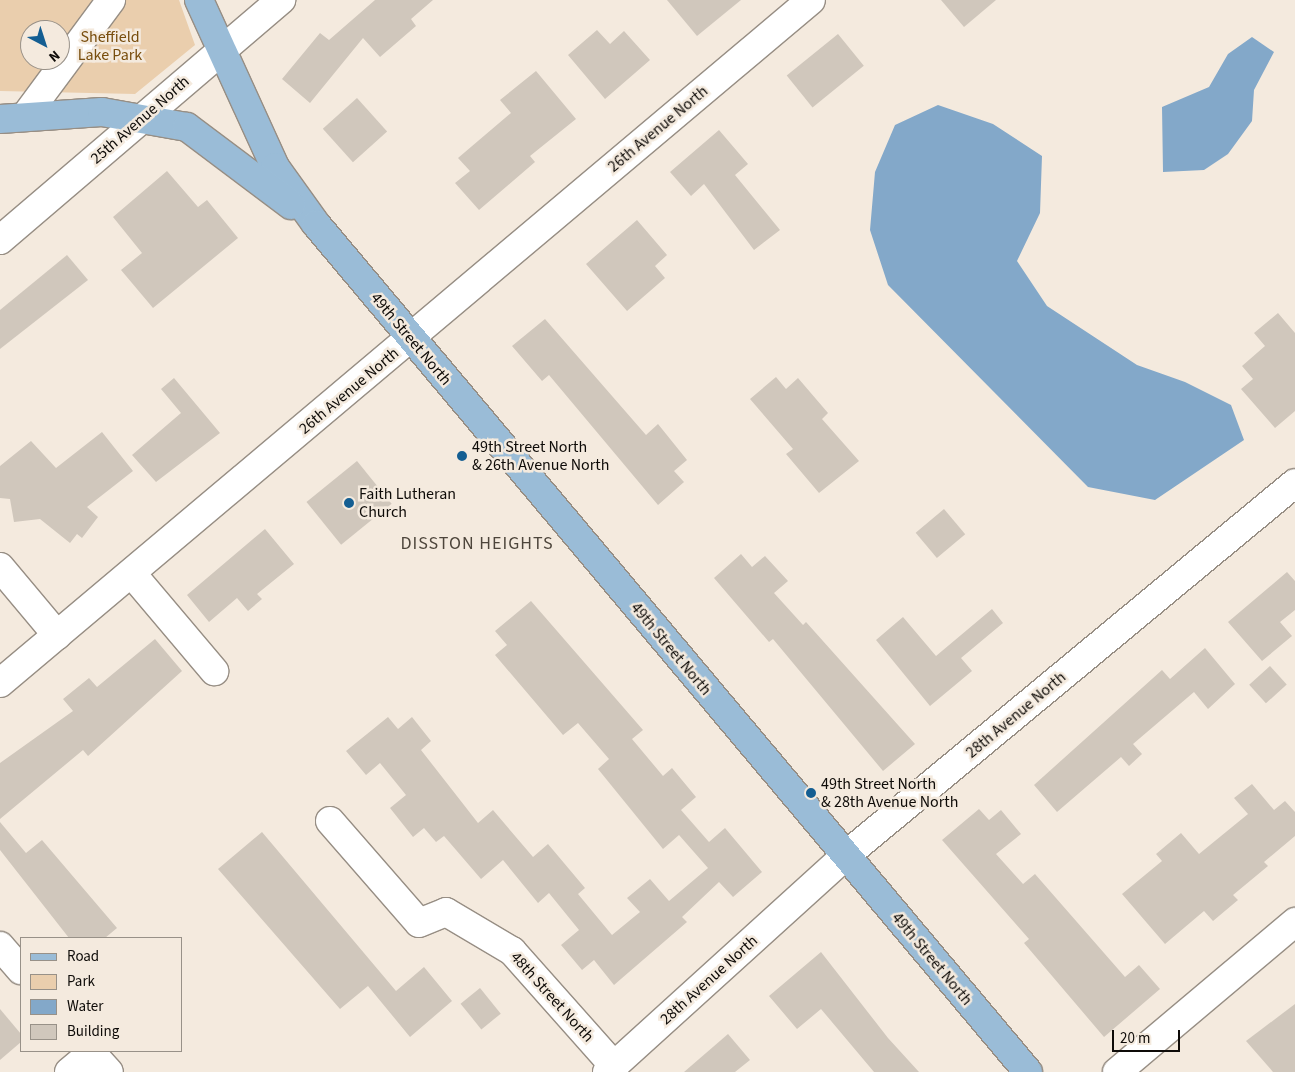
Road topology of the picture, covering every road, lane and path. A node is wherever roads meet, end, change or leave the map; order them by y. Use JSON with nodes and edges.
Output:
{"nodes":[{"id":1,"x":111,"y":0,"type":"edge"},
{"id":2,"x":200,"y":0,"type":"edge"},
{"id":3,"x":281,"y":0,"type":"edge"},
{"id":4,"x":807,"y":1,"type":"edge"},
{"id":5,"x":220,"y":51,"type":"junction"},
{"id":6,"x":13,"y":117,"type":"edge"},
{"id":7,"x":143,"y":117,"type":"junction"},
{"id":8,"x":316,"y":224,"type":"junction"},
{"id":9,"x":0,"y":240,"type":"edge"},
{"id":10,"x":411,"y":339,"type":"junction"},
{"id":11,"x":1295,"y":483,"type":"edge"},
{"id":12,"x":0,"y":567,"type":"edge"},
{"id":13,"x":133,"y":575,"type":"junction"},
{"id":14,"x":57,"y":635,"type":"junction"},
{"id":15,"x":214,"y":671,"type":"dead end"},
{"id":16,"x":0,"y":683,"type":"edge"},
{"id":17,"x":330,"y":821,"type":"dead end"},
{"id":18,"x":845,"y":856,"type":"junction"},
{"id":19,"x":1295,"y":922,"type":"edge"},
{"id":20,"x":0,"y":946,"type":"edge"},
{"id":21,"x":20,"y":969,"type":"edge"},
{"id":22,"x":97,"y":1058,"type":"edge"},
{"id":23,"x":610,"y":1069,"type":"edge"},
{"id":24,"x":69,"y":1072,"type":"edge"},
{"id":25,"x":1028,"y":1072,"type":"edge"},
{"id":26,"x":1117,"y":1072,"type":"edge"}],
"edges":[{"from":1,"to":6,"type":"street","name":"49th Street North"},
{"from":2,"to":5,"type":"main road","name":"49th Street North"},
{"from":3,"to":5,"type":"street","name":"25th Avenue North"},
{"from":4,"to":10,"type":"street","name":"26th Avenue North"},
{"from":5,"to":7,"type":"street","name":"25th Avenue North"},
{"from":5,"to":8,"type":"main road","name":"49th Street North"},
{"from":6,"to":7,"type":"main road","name":"49th Street North"},
{"from":7,"to":8,"type":"main road","name":"49th Street North"},
{"from":7,"to":9,"type":"street","name":"25th Avenue North"},
{"from":8,"to":10,"type":"main road","name":"49th Street North"},
{"from":10,"to":13,"type":"street","name":"26th Avenue North"},
{"from":10,"to":18,"type":"main road","name":"49th Street North"},
{"from":11,"to":18,"type":"street","name":"28th Avenue North"},
{"from":12,"to":14,"type":"street"},
{"from":13,"to":14,"type":"street","name":"26th Avenue North"},
{"from":13,"to":15,"type":"street"},
{"from":14,"to":16,"type":"street","name":"26th Avenue North"},
{"from":17,"to":23,"type":"street","name":"48th Street North"},
{"from":18,"to":23,"type":"street","name":"28th Avenue North"},
{"from":18,"to":25,"type":"main road","name":"49th Street North"},
{"from":19,"to":26,"type":"street"},
{"from":20,"to":21,"type":"street"},
{"from":22,"to":24,"type":"street"}]}
